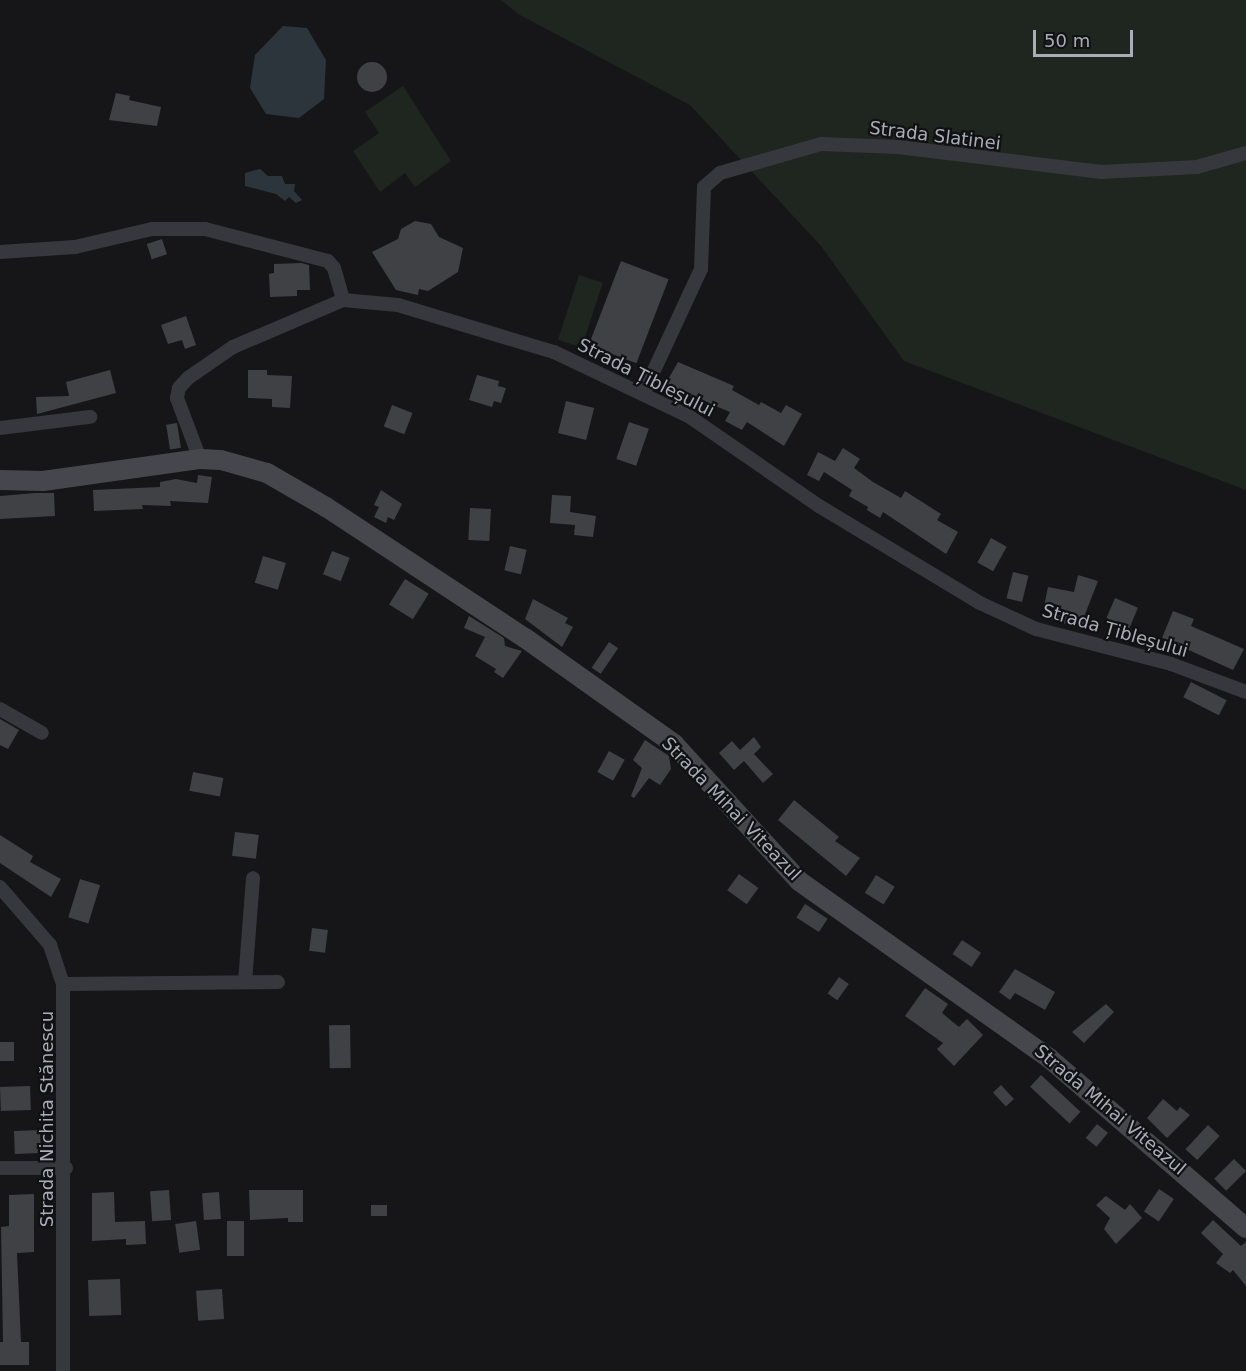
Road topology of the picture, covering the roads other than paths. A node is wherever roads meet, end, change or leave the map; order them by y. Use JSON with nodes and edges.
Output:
{"nodes":[{"id":1,"x":1246,"y":153,"type":"edge"},
{"id":2,"x":0,"y":252,"type":"edge"},
{"id":3,"x":342,"y":300,"type":"junction"},
{"id":4,"x":643,"y":394,"type":"junction"},
{"id":5,"x":90,"y":417,"type":"dead end"},
{"id":6,"x":0,"y":428,"type":"edge"},
{"id":7,"x":200,"y":459,"type":"junction"},
{"id":8,"x":0,"y":480,"type":"edge"},
{"id":9,"x":1246,"y":692,"type":"edge"},
{"id":10,"x":0,"y":709,"type":"edge"},
{"id":11,"x":42,"y":733,"type":"dead end"},
{"id":12,"x":253,"y":878,"type":"dead end"},
{"id":13,"x":0,"y":887,"type":"edge"},
{"id":14,"x":245,"y":982,"type":"junction"},
{"id":15,"x":278,"y":982,"type":"dead end"},
{"id":16,"x":63,"y":984,"type":"junction"},
{"id":17,"x":0,"y":1168,"type":"edge"},
{"id":18,"x":66,"y":1168,"type":"junction"},
{"id":19,"x":1246,"y":1227,"type":"edge"},
{"id":20,"x":63,"y":1371,"type":"edge"}],
"edges":[{"from":1,"to":4,"type":"street","name":"Strada Slatinei"},
{"from":2,"to":3,"type":"street"},
{"from":3,"to":4,"type":"street","name":"Strada Țibleșului"},
{"from":3,"to":7,"type":"street","name":"Strada Țibleșului"},
{"from":4,"to":9,"type":"street","name":"Strada Țibleșului"},
{"from":5,"to":6,"type":"street"},
{"from":7,"to":8,"type":"main road","name":"Strada Mihai Viteazul"},
{"from":7,"to":19,"type":"main road","name":"Strada Mihai Viteazul"},
{"from":10,"to":11,"type":"street"},
{"from":12,"to":14,"type":"street"},
{"from":13,"to":16,"type":"street","name":"Strada Nichita Stănescu"},
{"from":14,"to":15,"type":"street"},
{"from":14,"to":16,"type":"street"},
{"from":16,"to":18,"type":"street","name":"Strada Nichita Stănescu"},
{"from":17,"to":18,"type":"street"},
{"from":18,"to":20,"type":"street","name":"Strada Nichita Stănescu"}]}
